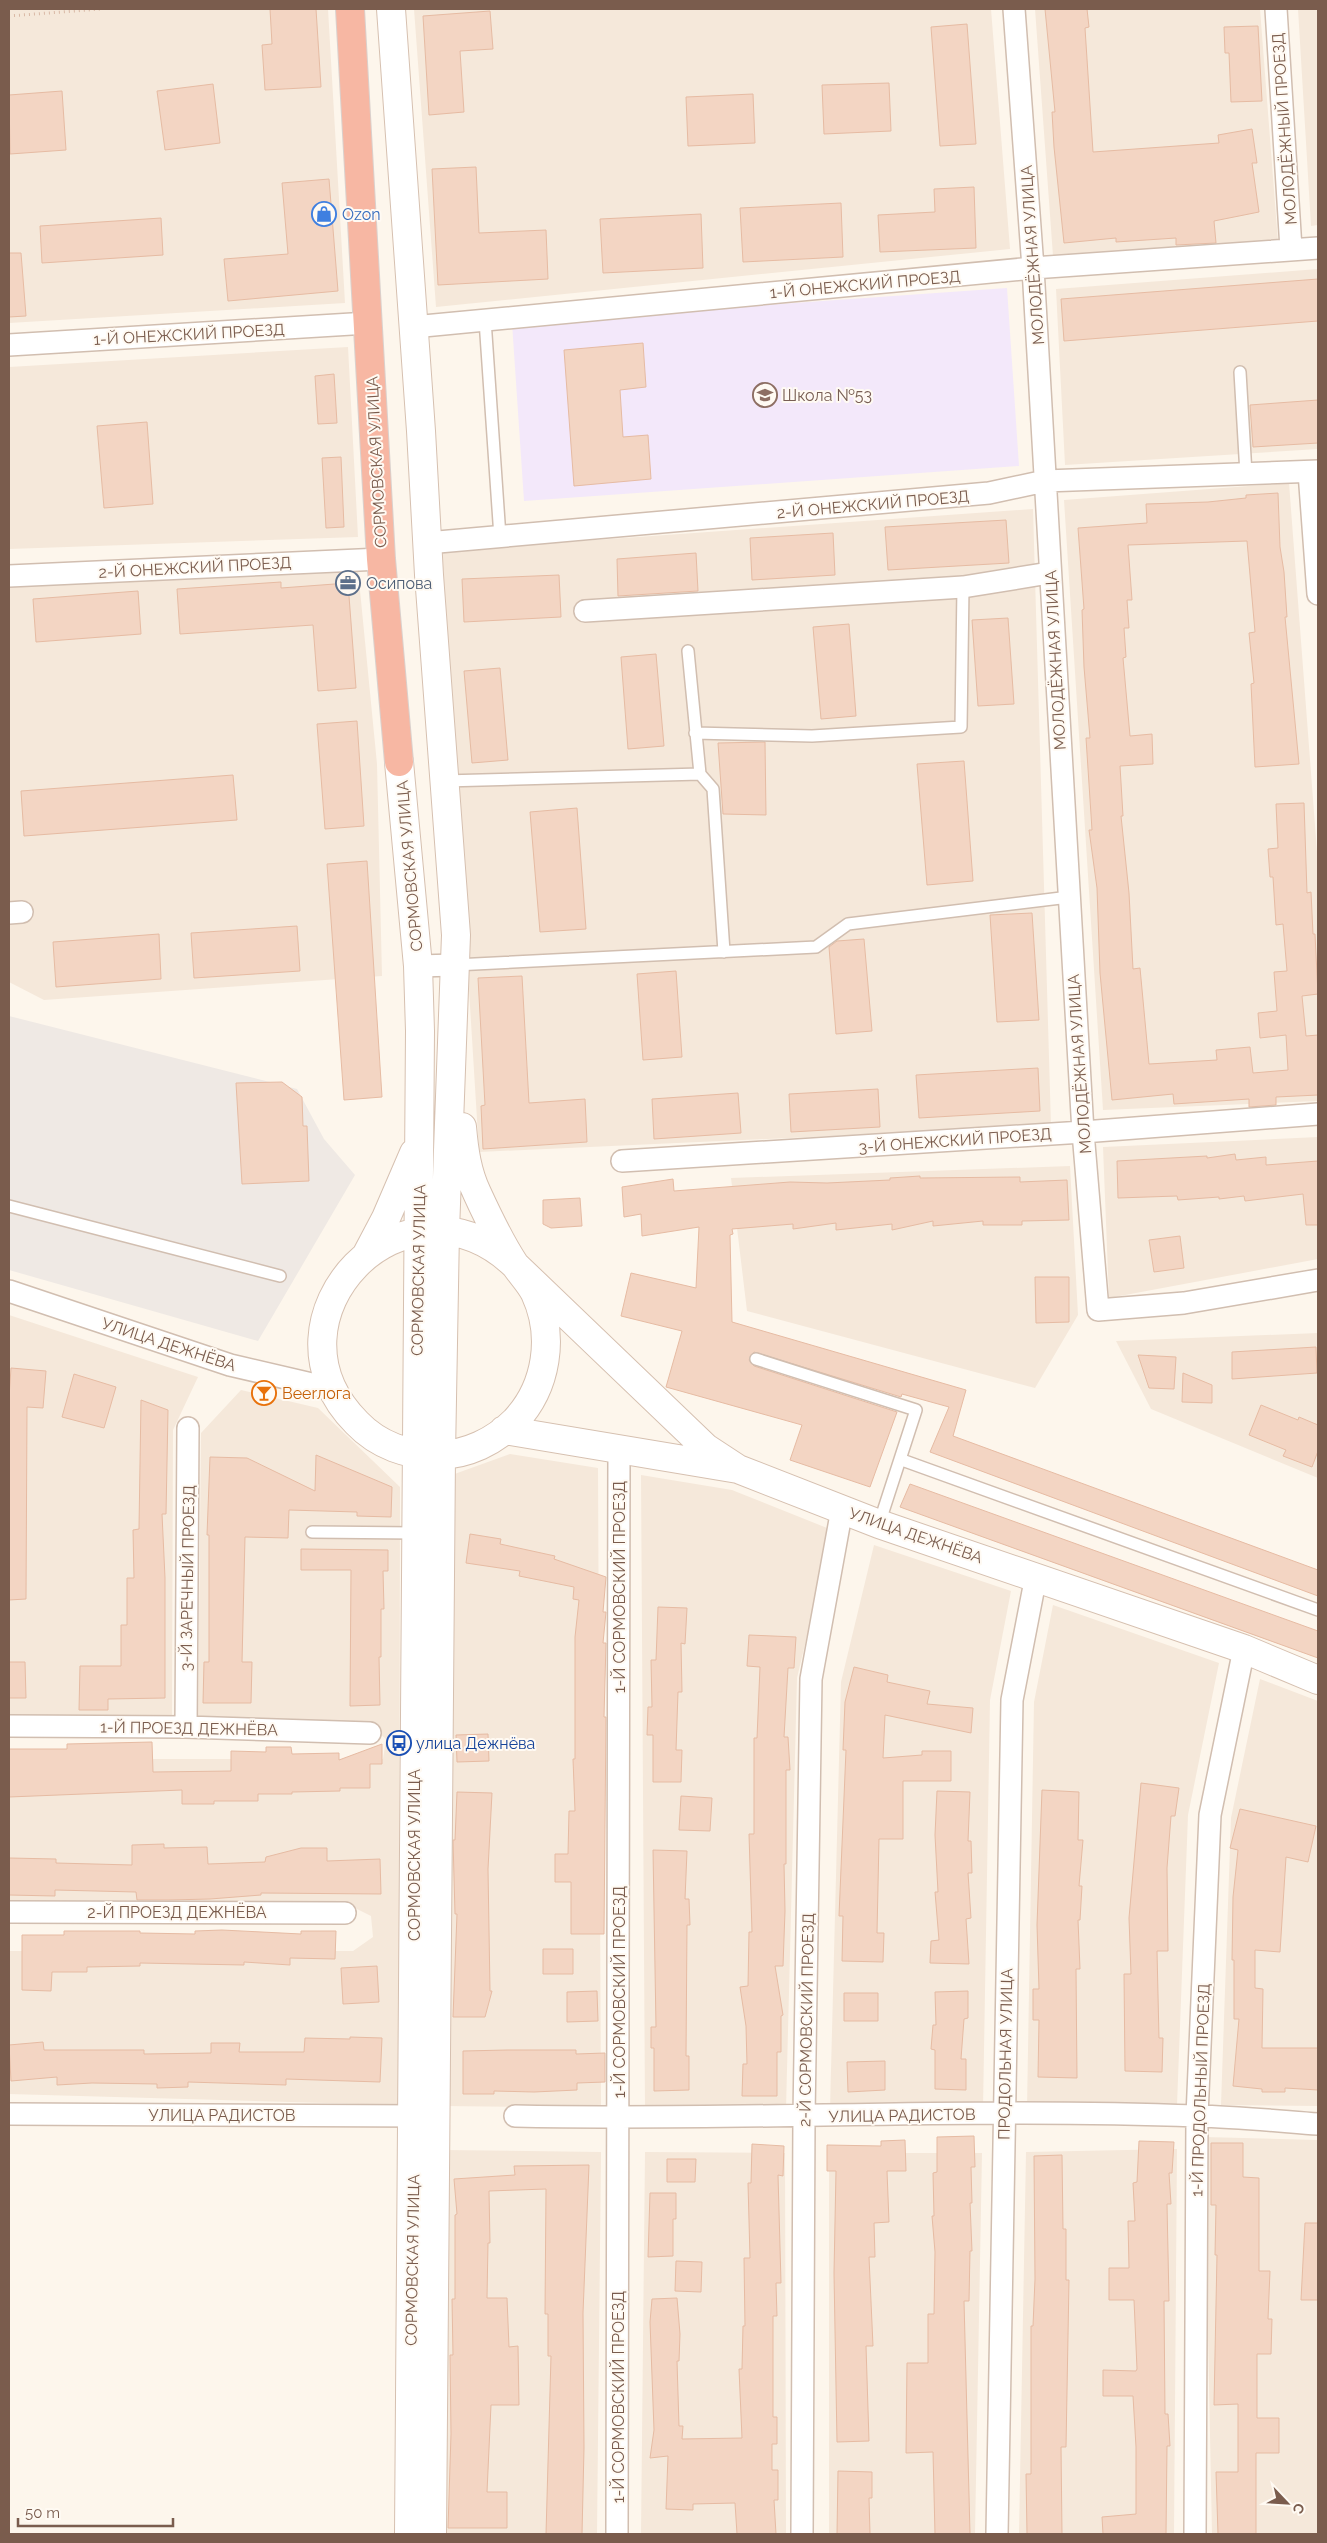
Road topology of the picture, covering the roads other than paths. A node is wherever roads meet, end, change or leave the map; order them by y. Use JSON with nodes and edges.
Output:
{"nodes":[{"id":1,"x":350,"y":9,"type":"edge"},
{"id":2,"x":391,"y":9,"type":"edge"},
{"id":3,"x":1014,"y":9,"type":"edge"},
{"id":4,"x":1276,"y":9,"type":"edge"},
{"id":5,"x":1318,"y":248,"type":"edge"},
{"id":6,"x":1291,"y":249,"type":"junction"},
{"id":7,"x":1034,"y":268,"type":"junction"},
{"id":8,"x":485,"y":320,"type":"junction"},
{"id":9,"x":368,"y":324,"type":"junction"},
{"id":10,"x":413,"y":328,"type":"junction"},
{"id":11,"x":9,"y":345,"type":"edge"},
{"id":12,"x":1240,"y":372,"type":"dead end"},
{"id":13,"x":1314,"y":471,"type":"edge"},
{"id":14,"x":1246,"y":474,"type":"junction"},
{"id":15,"x":1045,"y":481,"type":"junction"},
{"id":16,"x":500,"y":538,"type":"junction"},
{"id":17,"x":427,"y":543,"type":"junction"},
{"id":18,"x":381,"y":559,"type":"junction"},
{"id":19,"x":1049,"y":573,"type":"junction"},
{"id":20,"x":9,"y":576,"type":"edge"},
{"id":21,"x":963,"y":587,"type":"junction"},
{"id":22,"x":1318,"y":594,"type":"edge"},
{"id":23,"x":585,"y":611,"type":"dead end"},
{"id":24,"x":688,"y":651,"type":"dead end"},
{"id":25,"x":696,"y":733,"type":"junction"},
{"id":26,"x":399,"y":762,"type":"joint"},
{"id":27,"x":700,"y":774,"type":"junction"},
{"id":28,"x":444,"y":780,"type":"junction"},
{"id":29,"x":1069,"y":897,"type":"junction"},
{"id":30,"x":724,"y":952,"type":"junction"},
{"id":31,"x":455,"y":965,"type":"junction"},
{"id":32,"x":418,"y":966,"type":"junction"},
{"id":33,"x":452,"y":1036,"type":"junction"},
{"id":34,"x":1318,"y":1114,"type":"edge"},
{"id":35,"x":1083,"y":1132,"type":"junction"},
{"id":36,"x":420,"y":1136,"type":"junction"},
{"id":37,"x":622,"y":1161,"type":"dead end"},
{"id":38,"x":9,"y":1206,"type":"edge"},
{"id":39,"x":432,"y":1231,"type":"junction"},
{"id":40,"x":367,"y":1254,"type":"junction"},
{"id":41,"x":516,"y":1266,"type":"junction"},
{"id":42,"x":280,"y":1276,"type":"dead end"},
{"id":43,"x":1318,"y":1280,"type":"edge"},
{"id":44,"x":9,"y":1291,"type":"edge"},
{"id":45,"x":756,"y":1359,"type":"dead end"},
{"id":46,"x":332,"y":1389,"type":"junction"},
{"id":47,"x":188,"y":1428,"type":"dead end"},
{"id":48,"x":504,"y":1430,"type":"junction"},
{"id":49,"x":619,"y":1449,"type":"junction"},
{"id":50,"x":429,"y":1455,"type":"junction"},
{"id":51,"x":902,"y":1460,"type":"junction"},
{"id":52,"x":738,"y":1469,"type":"junction"},
{"id":53,"x":842,"y":1510,"type":"junction"},
{"id":54,"x":879,"y":1524,"type":"junction"},
{"id":55,"x":312,"y":1532,"type":"dead end"},
{"id":56,"x":415,"y":1532,"type":"junction"},
{"id":57,"x":1036,"y":1576,"type":"junction"},
{"id":58,"x":1318,"y":1610,"type":"edge"},
{"id":59,"x":1244,"y":1649,"type":"junction"},
{"id":60,"x":1318,"y":1680,"type":"edge"},
{"id":61,"x":9,"y":1726,"type":"edge"},
{"id":62,"x":186,"y":1727,"type":"junction"},
{"id":63,"x":370,"y":1733,"type":"dead end"},
{"id":64,"x":9,"y":1912,"type":"edge"},
{"id":65,"x":345,"y":1913,"type":"dead end"},
{"id":66,"x":9,"y":2114,"type":"edge"},
{"id":67,"x":1003,"y":2114,"type":"junction"},
{"id":68,"x":424,"y":2116,"type":"junction"},
{"id":69,"x":516,"y":2116,"type":"dead end"},
{"id":70,"x":804,"y":2116,"type":"junction"},
{"id":71,"x":1197,"y":2116,"type":"junction"},
{"id":72,"x":619,"y":2118,"type":"junction"},
{"id":73,"x":1318,"y":2124,"type":"edge"},
{"id":74,"x":409,"y":2534,"type":"edge"},
{"id":75,"x":432,"y":2534,"type":"edge"},
{"id":76,"x":617,"y":2534,"type":"edge"},
{"id":77,"x":802,"y":2534,"type":"edge"},
{"id":78,"x":997,"y":2534,"type":"edge"},
{"id":79,"x":1195,"y":2534,"type":"edge"}],
"edges":[{"from":1,"to":9,"type":"highway","name":"СОРМОВСКАЯ УЛИЦА"},
{"from":2,"to":10,"type":"main road","name":"СОРМОВСКАЯ УЛИЦА"},
{"from":3,"to":7,"type":"street","name":"МОЛОДЁЖНАЯ УЛИЦА"},
{"from":4,"to":6,"type":"street","name":"МОЛОДЁЖНЫЙ ПРОЕЗД"},
{"from":5,"to":6,"type":"street","name":"1-Й ОНЕЖСКИЙ ПРОЕЗД"},
{"from":6,"to":7,"type":"street","name":"1-Й ОНЕЖСКИЙ ПРОЕЗД"},
{"from":7,"to":8,"type":"street","name":"1-Й ОНЕЖСКИЙ ПРОЕЗД"},
{"from":7,"to":15,"type":"street","name":"МОЛОДЁЖНАЯ УЛИЦА"},
{"from":8,"to":10,"type":"street","name":"1-Й ОНЕЖСКИЙ ПРОЕЗД"},
{"from":8,"to":16,"type":"lane"},
{"from":9,"to":11,"type":"street","name":"1-Й ОНЕЖСКИЙ ПРОЕЗД"},
{"from":9,"to":18,"type":"highway","name":"СОРМОВСКАЯ УЛИЦА"},
{"from":10,"to":17,"type":"main road","name":"СОРМОВСКАЯ УЛИЦА"},
{"from":12,"to":14,"type":"lane"},
{"from":13,"to":14,"type":"street","name":"2-Й ОНЕЖСКИЙ ПРОЕЗД"},
{"from":13,"to":22,"type":"street"},
{"from":14,"to":15,"type":"street","name":"2-Й ОНЕЖСКИЙ ПРОЕЗД"},
{"from":15,"to":16,"type":"street","name":"2-Й ОНЕЖСКИЙ ПРОЕЗД"},
{"from":15,"to":19,"type":"street","name":"МОЛОДЁЖНАЯ УЛИЦА"},
{"from":16,"to":17,"type":"street","name":"2-Й ОНЕЖСКИЙ ПРОЕЗД"},
{"from":17,"to":28,"type":"main road","name":"СОРМОВСКАЯ УЛИЦА"},
{"from":18,"to":20,"type":"street","name":"2-Й ОНЕЖСКИЙ ПРОЕЗД"},
{"from":18,"to":26,"type":"highway","name":"СОРМОВСКАЯ УЛИЦА"},
{"from":19,"to":21,"type":"street"},
{"from":19,"to":29,"type":"street","name":"МОЛОДЁЖНАЯ УЛИЦА"},
{"from":21,"to":23,"type":"street"},
{"from":21,"to":25,"type":"lane"},
{"from":24,"to":25,"type":"lane"},
{"from":25,"to":27,"type":"lane"},
{"from":26,"to":32,"type":"main road","name":"СОРМОВСКАЯ УЛИЦА"},
{"from":27,"to":28,"type":"lane"},
{"from":27,"to":30,"type":"lane"},
{"from":28,"to":31,"type":"main road","name":"СОРМОВСКАЯ УЛИЦА"},
{"from":29,"to":30,"type":"lane"},
{"from":29,"to":35,"type":"street","name":"МОЛОДЁЖНАЯ УЛИЦА"},
{"from":30,"to":31,"type":"lane"},
{"from":31,"to":32,"type":"street"},
{"from":31,"to":33,"type":"main road","name":"СОРМОВСКАЯ УЛИЦА"},
{"from":32,"to":36,"type":"main road","name":"СОРМОВСКАЯ УЛИЦА"},
{"from":33,"to":39,"type":"main road","name":"СОРМОВСКАЯ УЛИЦА"},
{"from":33,"to":41,"type":"main road"},
{"from":34,"to":35,"type":"street","name":"3-Й ОНЕЖСКИЙ ПРОЕЗД"},
{"from":35,"to":37,"type":"street","name":"3-Й ОНЕЖСКИЙ ПРОЕЗД"},
{"from":35,"to":43,"type":"street","name":"МОЛОДЁЖНАЯ УЛИЦА"},
{"from":36,"to":39,"type":"main road","name":"СОРМОВСКАЯ УЛИЦА"},
{"from":36,"to":40,"type":"main road"},
{"from":38,"to":42,"type":"lane"},
{"from":39,"to":40,"type":"main road"},
{"from":39,"to":41,"type":"main road"},
{"from":39,"to":50,"type":"main road","name":"СОРМОВСКАЯ УЛИЦА"},
{"from":40,"to":46,"type":"main road"},
{"from":41,"to":48,"type":"main road"},
{"from":41,"to":52,"type":"main road"},
{"from":44,"to":46,"type":"street","name":"УЛИЦА ДЕЖНЁВА"},
{"from":45,"to":51,"type":"lane"},
{"from":46,"to":50,"type":"main road"},
{"from":47,"to":62,"type":"street","name":"3-Й ЗАРЕЧНЫЙ ПРОЕЗД"},
{"from":48,"to":49,"type":"main road","name":"УЛИЦА ДЕЖНЁВА"},
{"from":48,"to":50,"type":"main road"},
{"from":49,"to":52,"type":"main road","name":"УЛИЦА ДЕЖНЁВА"},
{"from":49,"to":72,"type":"street","name":"1-Й СОРМОВСКИЙ ПРОЕЗД"},
{"from":50,"to":56,"type":"main road","name":"СОРМОВСКАЯ УЛИЦА"},
{"from":50,"to":68,"type":"main road","name":"СОРМОВСКАЯ УЛИЦА"},
{"from":51,"to":54,"type":"lane"},
{"from":51,"to":58,"type":"lane"},
{"from":52,"to":53,"type":"main road","name":"УЛИЦА ДЕЖНЁВА"},
{"from":53,"to":54,"type":"main road","name":"УЛИЦА ДЕЖНЁВА"},
{"from":53,"to":70,"type":"street","name":"2-Й СОРМОВСКИЙ ПРОЕЗД"},
{"from":54,"to":57,"type":"main road","name":"УЛИЦА ДЕЖНЁВА"},
{"from":55,"to":56,"type":"lane"},
{"from":56,"to":68,"type":"main road","name":"СОРМОВСКАЯ УЛИЦА"},
{"from":57,"to":59,"type":"main road","name":"УЛИЦА ДЕЖНЁВА"},
{"from":57,"to":67,"type":"street","name":"ПРОДОЛЬНАЯ УЛИЦА"},
{"from":59,"to":60,"type":"main road","name":"УЛИЦА ДЕЖНЁВА"},
{"from":59,"to":71,"type":"street","name":"1-Й ПРОДОЛЬНЫЙ ПРОЕЗД"},
{"from":61,"to":62,"type":"street","name":"1-Й ПРОЕЗД ДЕЖНЁВА"},
{"from":62,"to":63,"type":"street","name":"1-Й ПРОЕЗД ДЕЖНЁВА"},
{"from":64,"to":65,"type":"street","name":"2-Й ПРОЕЗД ДЕЖНЁВА"},
{"from":66,"to":68,"type":"street","name":"УЛИЦА РАДИСТОВ"},
{"from":67,"to":70,"type":"street","name":"УЛИЦА РАДИСТОВ"},
{"from":67,"to":71,"type":"street","name":"УЛИЦА РАДИСТОВ"},
{"from":67,"to":78,"type":"street","name":"ПРОДОЛЬНАЯ УЛИЦА"},
{"from":68,"to":74,"type":"main road","name":"СОРМОВСКАЯ УЛИЦА"},
{"from":68,"to":75,"type":"main road","name":"СОРМОВСКАЯ УЛИЦА"},
{"from":69,"to":72,"type":"street","name":"УЛИЦА РАДИСТОВ"},
{"from":70,"to":72,"type":"street","name":"УЛИЦА РАДИСТОВ"},
{"from":70,"to":77,"type":"street","name":"2-Й СОРМОВСКИЙ ПРОЕЗД"},
{"from":71,"to":73,"type":"street","name":"УЛИЦА РАДИСТОВ"},
{"from":71,"to":79,"type":"street","name":"1-Й ПРОДОЛЬНЫЙ ПРОЕЗД"},
{"from":72,"to":76,"type":"street","name":"1-Й СОРМОВСКИЙ ПРОЕЗД"}]}
